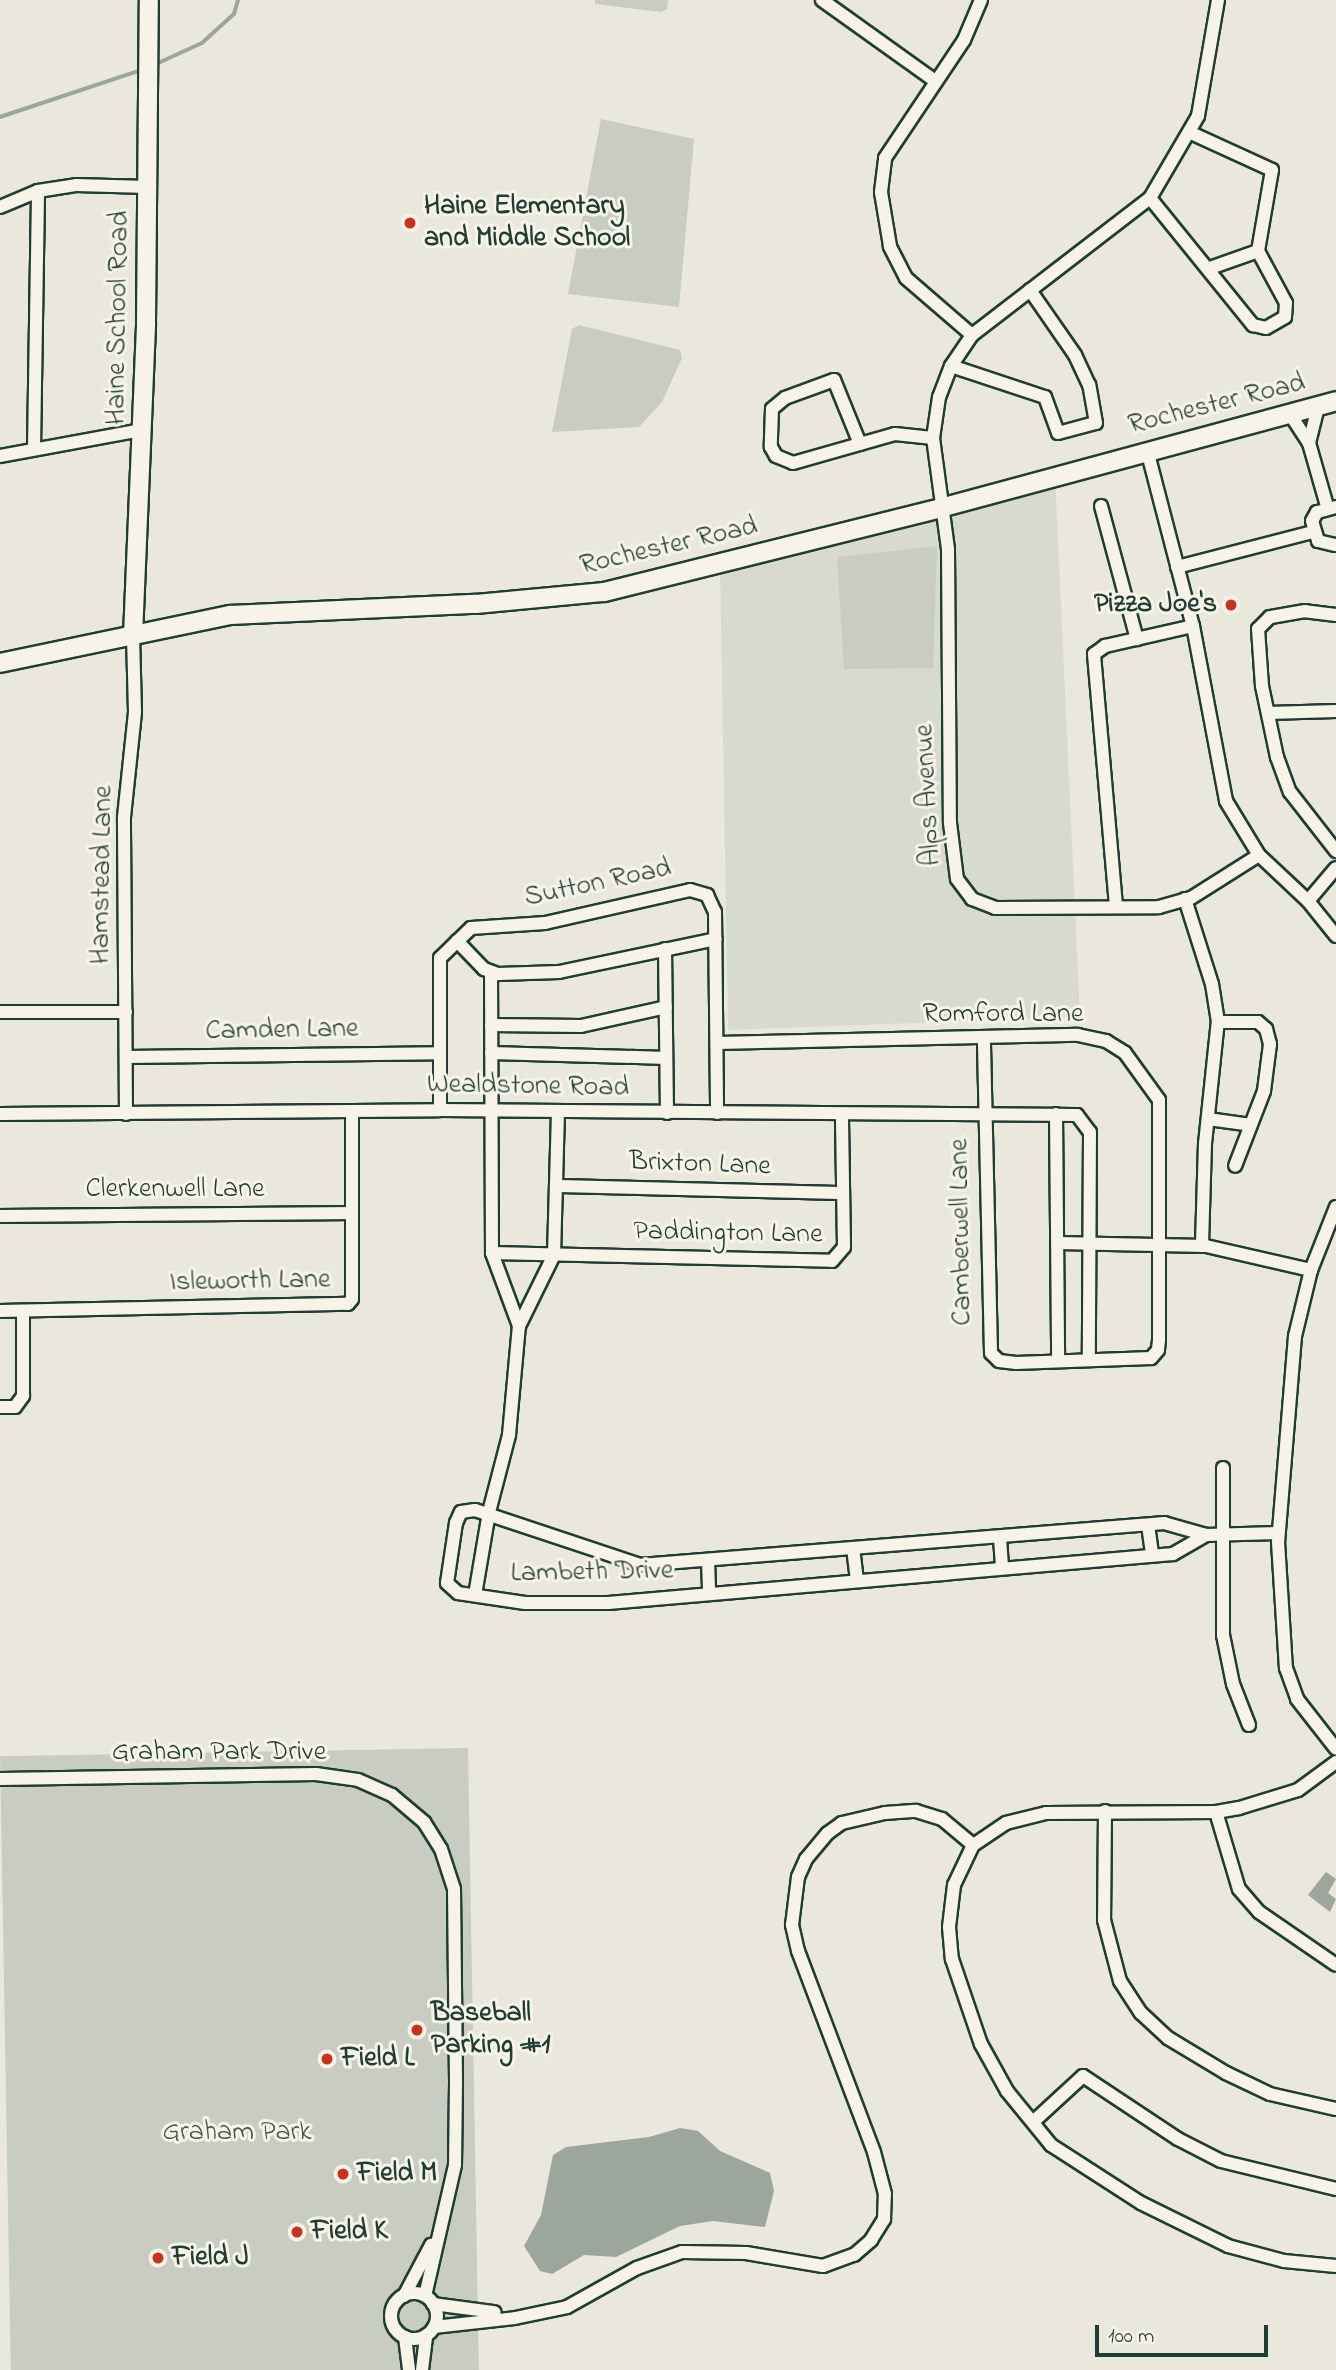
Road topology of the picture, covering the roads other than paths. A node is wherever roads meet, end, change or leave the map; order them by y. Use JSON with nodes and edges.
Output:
{"nodes":[{"id":1,"x":149,"y":0,"type":"edge"},
{"id":2,"x":822,"y":0,"type":"edge"},
{"id":3,"x":982,"y":0,"type":"edge"},
{"id":4,"x":1219,"y":0,"type":"edge"},
{"id":5,"x":935,"y":81,"type":"junction"},
{"id":6,"x":1191,"y":133,"type":"junction"},
{"id":7,"x":148,"y":187,"type":"junction"},
{"id":8,"x":38,"y":191,"type":"junction"},
{"id":9,"x":1150,"y":198,"type":"junction"},
{"id":10,"x":0,"y":207,"type":"edge"},
{"id":11,"x":1258,"y":251,"type":"junction"},
{"id":12,"x":1210,"y":268,"type":"junction"},
{"id":13,"x":1030,"y":290,"type":"junction"},
{"id":14,"x":972,"y":335,"type":"junction"},
{"id":15,"x":951,"y":366,"type":"junction"},
{"id":16,"x":1336,"y":401,"type":"edge"},
{"id":17,"x":1318,"y":406,"type":"junction"},
{"id":18,"x":1290,"y":414,"type":"junction"},
{"id":19,"x":142,"y":430,"type":"junction"},
{"id":20,"x":933,"y":438,"type":"junction"},
{"id":21,"x":1309,"y":443,"type":"junction"},
{"id":22,"x":860,"y":444,"type":"junction"},
{"id":23,"x":34,"y":449,"type":"junction"},
{"id":24,"x":1147,"y":450,"type":"junction"},
{"id":25,"x":0,"y":457,"type":"edge"},
{"id":26,"x":1101,"y":506,"type":"dead end"},
{"id":27,"x":944,"y":507,"type":"junction"},
{"id":28,"x":1331,"y":507,"type":"edge"},
{"id":29,"x":1312,"y":532,"type":"junction"},
{"id":30,"x":1336,"y":545,"type":"edge"},
{"id":31,"x":1177,"y":566,"type":"junction"},
{"id":32,"x":1336,"y":615,"type":"edge"},
{"id":33,"x":1193,"y":626,"type":"junction"},
{"id":34,"x":133,"y":636,"type":"junction"},
{"id":35,"x":1137,"y":639,"type":"junction"},
{"id":36,"x":0,"y":663,"type":"edge"},
{"id":37,"x":1336,"y":711,"type":"edge"},
{"id":38,"x":1268,"y":713,"type":"junction"},
{"id":39,"x":1336,"y":851,"type":"edge"},
{"id":40,"x":1259,"y":855,"type":"junction"},
{"id":41,"x":1336,"y":868,"type":"edge"},
{"id":42,"x":1185,"y":899,"type":"junction"},
{"id":43,"x":1308,"y":901,"type":"junction"},
{"id":44,"x":1115,"y":906,"type":"junction"},
{"id":45,"x":1336,"y":936,"type":"edge"},
{"id":46,"x":716,"y":939,"type":"junction"},
{"id":47,"x":457,"y":941,"type":"junction"},
{"id":48,"x":665,"y":949,"type":"junction"},
{"id":49,"x":491,"y":973,"type":"junction"},
{"id":50,"x":666,"y":1007,"type":"junction"},
{"id":51,"x":0,"y":1012,"type":"edge"},
{"id":52,"x":125,"y":1012,"type":"junction"},
{"id":53,"x":1218,"y":1022,"type":"junction"},
{"id":54,"x":491,"y":1025,"type":"junction"},
{"id":55,"x":984,"y":1039,"type":"junction"},
{"id":56,"x":717,"y":1043,"type":"junction"},
{"id":57,"x":491,"y":1053,"type":"junction"},
{"id":58,"x":439,"y":1054,"type":"junction"},
{"id":59,"x":125,"y":1057,"type":"junction"},
{"id":60,"x":666,"y":1058,"type":"junction"},
{"id":61,"x":440,"y":1110,"type":"junction"},
{"id":62,"x":491,"y":1110,"type":"junction"},
{"id":63,"x":352,"y":1111,"type":"junction"},
{"id":64,"x":558,"y":1111,"type":"junction"},
{"id":65,"x":667,"y":1113,"type":"junction"},
{"id":66,"x":0,"y":1114,"type":"edge"},
{"id":67,"x":126,"y":1114,"type":"junction"},
{"id":68,"x":717,"y":1114,"type":"junction"},
{"id":69,"x":842,"y":1114,"type":"junction"},
{"id":70,"x":985,"y":1114,"type":"junction"},
{"id":71,"x":1056,"y":1114,"type":"junction"},
{"id":72,"x":1208,"y":1119,"type":"junction"},
{"id":73,"x":1251,"y":1125,"type":"junction"},
{"id":74,"x":1235,"y":1166,"type":"dead end"},
{"id":75,"x":556,"y":1186,"type":"junction"},
{"id":76,"x":843,"y":1193,"type":"junction"},
{"id":77,"x":1336,"y":1207,"type":"edge"},
{"id":78,"x":351,"y":1213,"type":"junction"},
{"id":79,"x":0,"y":1216,"type":"edge"},
{"id":80,"x":1059,"y":1244,"type":"junction"},
{"id":81,"x":1089,"y":1245,"type":"junction"},
{"id":82,"x":1159,"y":1246,"type":"junction"},
{"id":83,"x":1202,"y":1246,"type":"junction"},
{"id":84,"x":492,"y":1254,"type":"junction"},
{"id":85,"x":554,"y":1255,"type":"junction"},
{"id":86,"x":1311,"y":1270,"type":"junction"},
{"id":87,"x":0,"y":1311,"type":"edge"},
{"id":88,"x":23,"y":1311,"type":"junction"},
{"id":89,"x":519,"y":1326,"type":"junction"},
{"id":90,"x":1089,"y":1359,"type":"junction"},
{"id":91,"x":1058,"y":1360,"type":"junction"},
{"id":92,"x":0,"y":1407,"type":"edge"},
{"id":93,"x":1223,"y":1468,"type":"dead end"},
{"id":94,"x":489,"y":1512,"type":"junction"},
{"id":95,"x":1147,"y":1525,"type":"junction"},
{"id":96,"x":1278,"y":1533,"type":"junction"},
{"id":97,"x":1206,"y":1535,"type":"junction"},
{"id":98,"x":1223,"y":1535,"type":"junction"},
{"id":99,"x":1000,"y":1538,"type":"junction"},
{"id":100,"x":853,"y":1548,"type":"junction"},
{"id":101,"x":1152,"y":1555,"type":"junction"},
{"id":102,"x":708,"y":1560,"type":"junction"},
{"id":103,"x":1002,"y":1568,"type":"junction"},
{"id":104,"x":858,"y":1580,"type":"junction"},
{"id":105,"x":709,"y":1594,"type":"junction"},
{"id":106,"x":475,"y":1595,"type":"junction"},
{"id":107,"x":1249,"y":1725,"type":"dead end"},
{"id":108,"x":1336,"y":1749,"type":"edge"},
{"id":109,"x":1336,"y":1762,"type":"edge"},
{"id":110,"x":0,"y":1779,"type":"edge"},
{"id":111,"x":1105,"y":1811,"type":"junction"},
{"id":112,"x":1216,"y":1812,"type":"junction"},
{"id":113,"x":973,"y":1845,"type":"junction"},
{"id":114,"x":1336,"y":1965,"type":"edge"},
{"id":115,"x":1336,"y":2109,"type":"edge"},
{"id":116,"x":1033,"y":2122,"type":"junction"},
{"id":117,"x":1336,"y":2189,"type":"edge"},
{"id":118,"x":438,"y":2233,"type":"junction"},
{"id":119,"x":1336,"y":2266,"type":"edge"},
{"id":120,"x":404,"y":2296,"type":"junction"},
{"id":121,"x":429,"y":2300,"type":"junction"},
{"id":122,"x":533,"y":2314,"type":"junction"},
{"id":123,"x":430,"y":2331,"type":"junction"},
{"id":124,"x":405,"y":2337,"type":"junction"},
{"id":125,"x":409,"y":2370,"type":"edge"},
{"id":126,"x":422,"y":2370,"type":"edge"}],
"edges":[{"from":1,"to":7,"type":"street","name":"Haine School Road"},
{"from":2,"to":5,"type":"street"},
{"from":3,"to":5,"type":"street"},
{"from":4,"to":6,"type":"street"},
{"from":5,"to":14,"type":"street"},
{"from":6,"to":9,"type":"street"},
{"from":6,"to":11,"type":"street"},
{"from":7,"to":8,"type":"street"},
{"from":7,"to":19,"type":"street","name":"Haine School Road"},
{"from":8,"to":10,"type":"street"},
{"from":8,"to":23,"type":"street"},
{"from":9,"to":12,"type":"street"},
{"from":9,"to":13,"type":"street","name":"Alps Avenue"},
{"from":11,"to":12,"type":"street"},
{"from":11,"to":12,"type":"street"},
{"from":13,"to":14,"type":"street","name":"Alps Avenue"},
{"from":13,"to":15,"type":"street"},
{"from":14,"to":15,"type":"street","name":"Alps Avenue"},
{"from":15,"to":20,"type":"street","name":"Alps Avenue"},
{"from":16,"to":17,"type":"street","name":"Rochester Road"},
{"from":17,"to":18,"type":"street","name":"Rochester Road"},
{"from":17,"to":21,"type":"street"},
{"from":18,"to":21,"type":"street"},
{"from":18,"to":24,"type":"street","name":"Rochester Road"},
{"from":19,"to":23,"type":"street"},
{"from":19,"to":34,"type":"street","name":"Haine School Road"},
{"from":20,"to":22,"type":"street"},
{"from":20,"to":27,"type":"street","name":"Alps Avenue"},
{"from":21,"to":28,"type":"street"},
{"from":22,"to":22,"type":"street"},
{"from":23,"to":25,"type":"street"},
{"from":24,"to":27,"type":"street","name":"Rochester Road"},
{"from":24,"to":31,"type":"street"},
{"from":26,"to":35,"type":"street"},
{"from":27,"to":34,"type":"street","name":"Rochester Road"},
{"from":27,"to":44,"type":"street","name":"Alps Avenue"},
{"from":28,"to":29,"type":"street"},
{"from":29,"to":30,"type":"street"},
{"from":29,"to":31,"type":"street"},
{"from":31,"to":33,"type":"street"},
{"from":32,"to":38,"type":"street"},
{"from":33,"to":35,"type":"street"},
{"from":33,"to":40,"type":"street"},
{"from":34,"to":36,"type":"street","name":"Rochester Road"},
{"from":34,"to":52,"type":"street","name":"Hamstead Lane"},
{"from":35,"to":44,"type":"street"},
{"from":37,"to":38,"type":"street"},
{"from":38,"to":39,"type":"street"},
{"from":40,"to":42,"type":"street","name":"Alps Avenue"},
{"from":40,"to":43,"type":"street"},
{"from":41,"to":43,"type":"street"},
{"from":42,"to":44,"type":"street","name":"Alps Avenue"},
{"from":42,"to":53,"type":"street"},
{"from":43,"to":45,"type":"street"},
{"from":46,"to":47,"type":"street","name":"Sutton Road"},
{"from":46,"to":48,"type":"street"},
{"from":46,"to":56,"type":"street","name":"Sutton Road"},
{"from":47,"to":49,"type":"street"},
{"from":47,"to":58,"type":"street"},
{"from":48,"to":49,"type":"street"},
{"from":48,"to":50,"type":"street"},
{"from":49,"to":54,"type":"street","name":"Lambeth Drive"},
{"from":50,"to":54,"type":"street"},
{"from":50,"to":60,"type":"street"},
{"from":51,"to":52,"type":"street"},
{"from":52,"to":59,"type":"street","name":"Hamstead Lane"},
{"from":53,"to":72,"type":"street"},
{"from":53,"to":73,"type":"street"},
{"from":54,"to":57,"type":"street","name":"Lambeth Drive"},
{"from":55,"to":56,"type":"street","name":"Romford Lane"},
{"from":55,"to":70,"type":"street","name":"Camberwell Lane"},
{"from":55,"to":82,"type":"street","name":"Romford Lane"},
{"from":56,"to":68,"type":"street","name":"Sutton Road"},
{"from":57,"to":60,"type":"street"},
{"from":57,"to":62,"type":"street","name":"Lambeth Drive"},
{"from":58,"to":59,"type":"street","name":"Camden Lane"},
{"from":58,"to":61,"type":"street"},
{"from":59,"to":67,"type":"street","name":"Hamstead Lane"},
{"from":60,"to":65,"type":"street"},
{"from":61,"to":62,"type":"street","name":"Wealdstone Road"},
{"from":61,"to":63,"type":"street","name":"Wealdstone Road"},
{"from":62,"to":64,"type":"street","name":"Wealdstone Road"},
{"from":62,"to":84,"type":"street","name":"Lambeth Drive"},
{"from":63,"to":67,"type":"street","name":"Wealdstone Road"},
{"from":63,"to":78,"type":"street","name":"Isleworth Lane"},
{"from":64,"to":65,"type":"street","name":"Wealdstone Road"},
{"from":64,"to":75,"type":"street","name":"Lambeth Drive"},
{"from":65,"to":68,"type":"street","name":"Wealdstone Road"},
{"from":66,"to":67,"type":"street","name":"Wealdstone Road"},
{"from":68,"to":69,"type":"street","name":"Wealdstone Road"},
{"from":69,"to":70,"type":"street","name":"Wealdstone Road"},
{"from":69,"to":76,"type":"street","name":"Paddington Lane"},
{"from":70,"to":71,"type":"street","name":"Wealdstone Road"},
{"from":70,"to":91,"type":"street","name":"Camberwell Lane"},
{"from":71,"to":80,"type":"street"},
{"from":71,"to":81,"type":"street","name":"Wealdstone Road"},
{"from":72,"to":73,"type":"street"},
{"from":72,"to":83,"type":"street"},
{"from":73,"to":74,"type":"street"},
{"from":75,"to":76,"type":"street","name":"Brixton Lane"},
{"from":75,"to":85,"type":"street","name":"Lambeth Drive"},
{"from":76,"to":85,"type":"street","name":"Paddington Lane"},
{"from":77,"to":86,"type":"street"},
{"from":78,"to":79,"type":"street","name":"Clerkenwell Lane"},
{"from":78,"to":88,"type":"street","name":"Isleworth Lane"},
{"from":80,"to":81,"type":"street"},
{"from":80,"to":91,"type":"street"},
{"from":81,"to":82,"type":"street"},
{"from":81,"to":90,"type":"street","name":"Wealdstone Road"},
{"from":82,"to":83,"type":"street"},
{"from":82,"to":90,"type":"street","name":"Romford Lane"},
{"from":83,"to":86,"type":"street"},
{"from":84,"to":85,"type":"street"},
{"from":84,"to":89,"type":"street","name":"Lambeth Drive"},
{"from":85,"to":89,"type":"street","name":"Lambeth Drive"},
{"from":86,"to":96,"type":"street"},
{"from":87,"to":88,"type":"street","name":"Isleworth Lane"},
{"from":88,"to":92,"type":"street"},
{"from":89,"to":94,"type":"street","name":"Lambeth Drive"},
{"from":90,"to":91,"type":"street","name":"Romford Lane"},
{"from":93,"to":98,"type":"street"},
{"from":94,"to":102,"type":"street","name":"Lambeth Drive"},
{"from":94,"to":106,"type":"street","name":"Lambeth Drive"},
{"from":94,"to":106,"type":"street","name":"Lambeth Drive"},
{"from":95,"to":97,"type":"street","name":"Lambeth Drive"},
{"from":95,"to":99,"type":"street","name":"Lambeth Drive"},
{"from":95,"to":101,"type":"street"},
{"from":96,"to":98,"type":"street"},
{"from":96,"to":108,"type":"street"},
{"from":97,"to":98,"type":"street"},
{"from":97,"to":101,"type":"street","name":"Lambeth Drive"},
{"from":98,"to":107,"type":"street"},
{"from":99,"to":100,"type":"street","name":"Lambeth Drive"},
{"from":99,"to":103,"type":"street"},
{"from":100,"to":102,"type":"street","name":"Lambeth Drive"},
{"from":100,"to":104,"type":"street"},
{"from":101,"to":103,"type":"street","name":"Lambeth Drive"},
{"from":102,"to":105,"type":"street","name":"Lambeth Drive"},
{"from":103,"to":104,"type":"street","name":"Lambeth Drive"},
{"from":104,"to":105,"type":"street","name":"Lambeth Drive"},
{"from":105,"to":106,"type":"street","name":"Lambeth Drive"},
{"from":109,"to":112,"type":"street"},
{"from":110,"to":118,"type":"street","name":"Graham Park Drive"},
{"from":111,"to":112,"type":"street"},
{"from":111,"to":113,"type":"street"},
{"from":111,"to":115,"type":"street"},
{"from":112,"to":114,"type":"street"},
{"from":113,"to":116,"type":"street"},
{"from":113,"to":122,"type":"street"},
{"from":116,"to":117,"type":"street"},
{"from":116,"to":119,"type":"street"},
{"from":118,"to":120,"type":"street","name":"Graham Park Drive"},
{"from":118,"to":121,"type":"street","name":"Graham Park Drive"},
{"from":120,"to":121,"type":"street"},
{"from":120,"to":124,"type":"street","name":"Graham Park Drive"},
{"from":121,"to":122,"type":"street"},
{"from":121,"to":123,"type":"street","name":"Graham Park Drive"},
{"from":122,"to":123,"type":"street"},
{"from":123,"to":124,"type":"street"},
{"from":123,"to":126,"type":"street","name":"Graham Park Drive"},
{"from":124,"to":125,"type":"street","name":"Graham Park Drive"}]}
